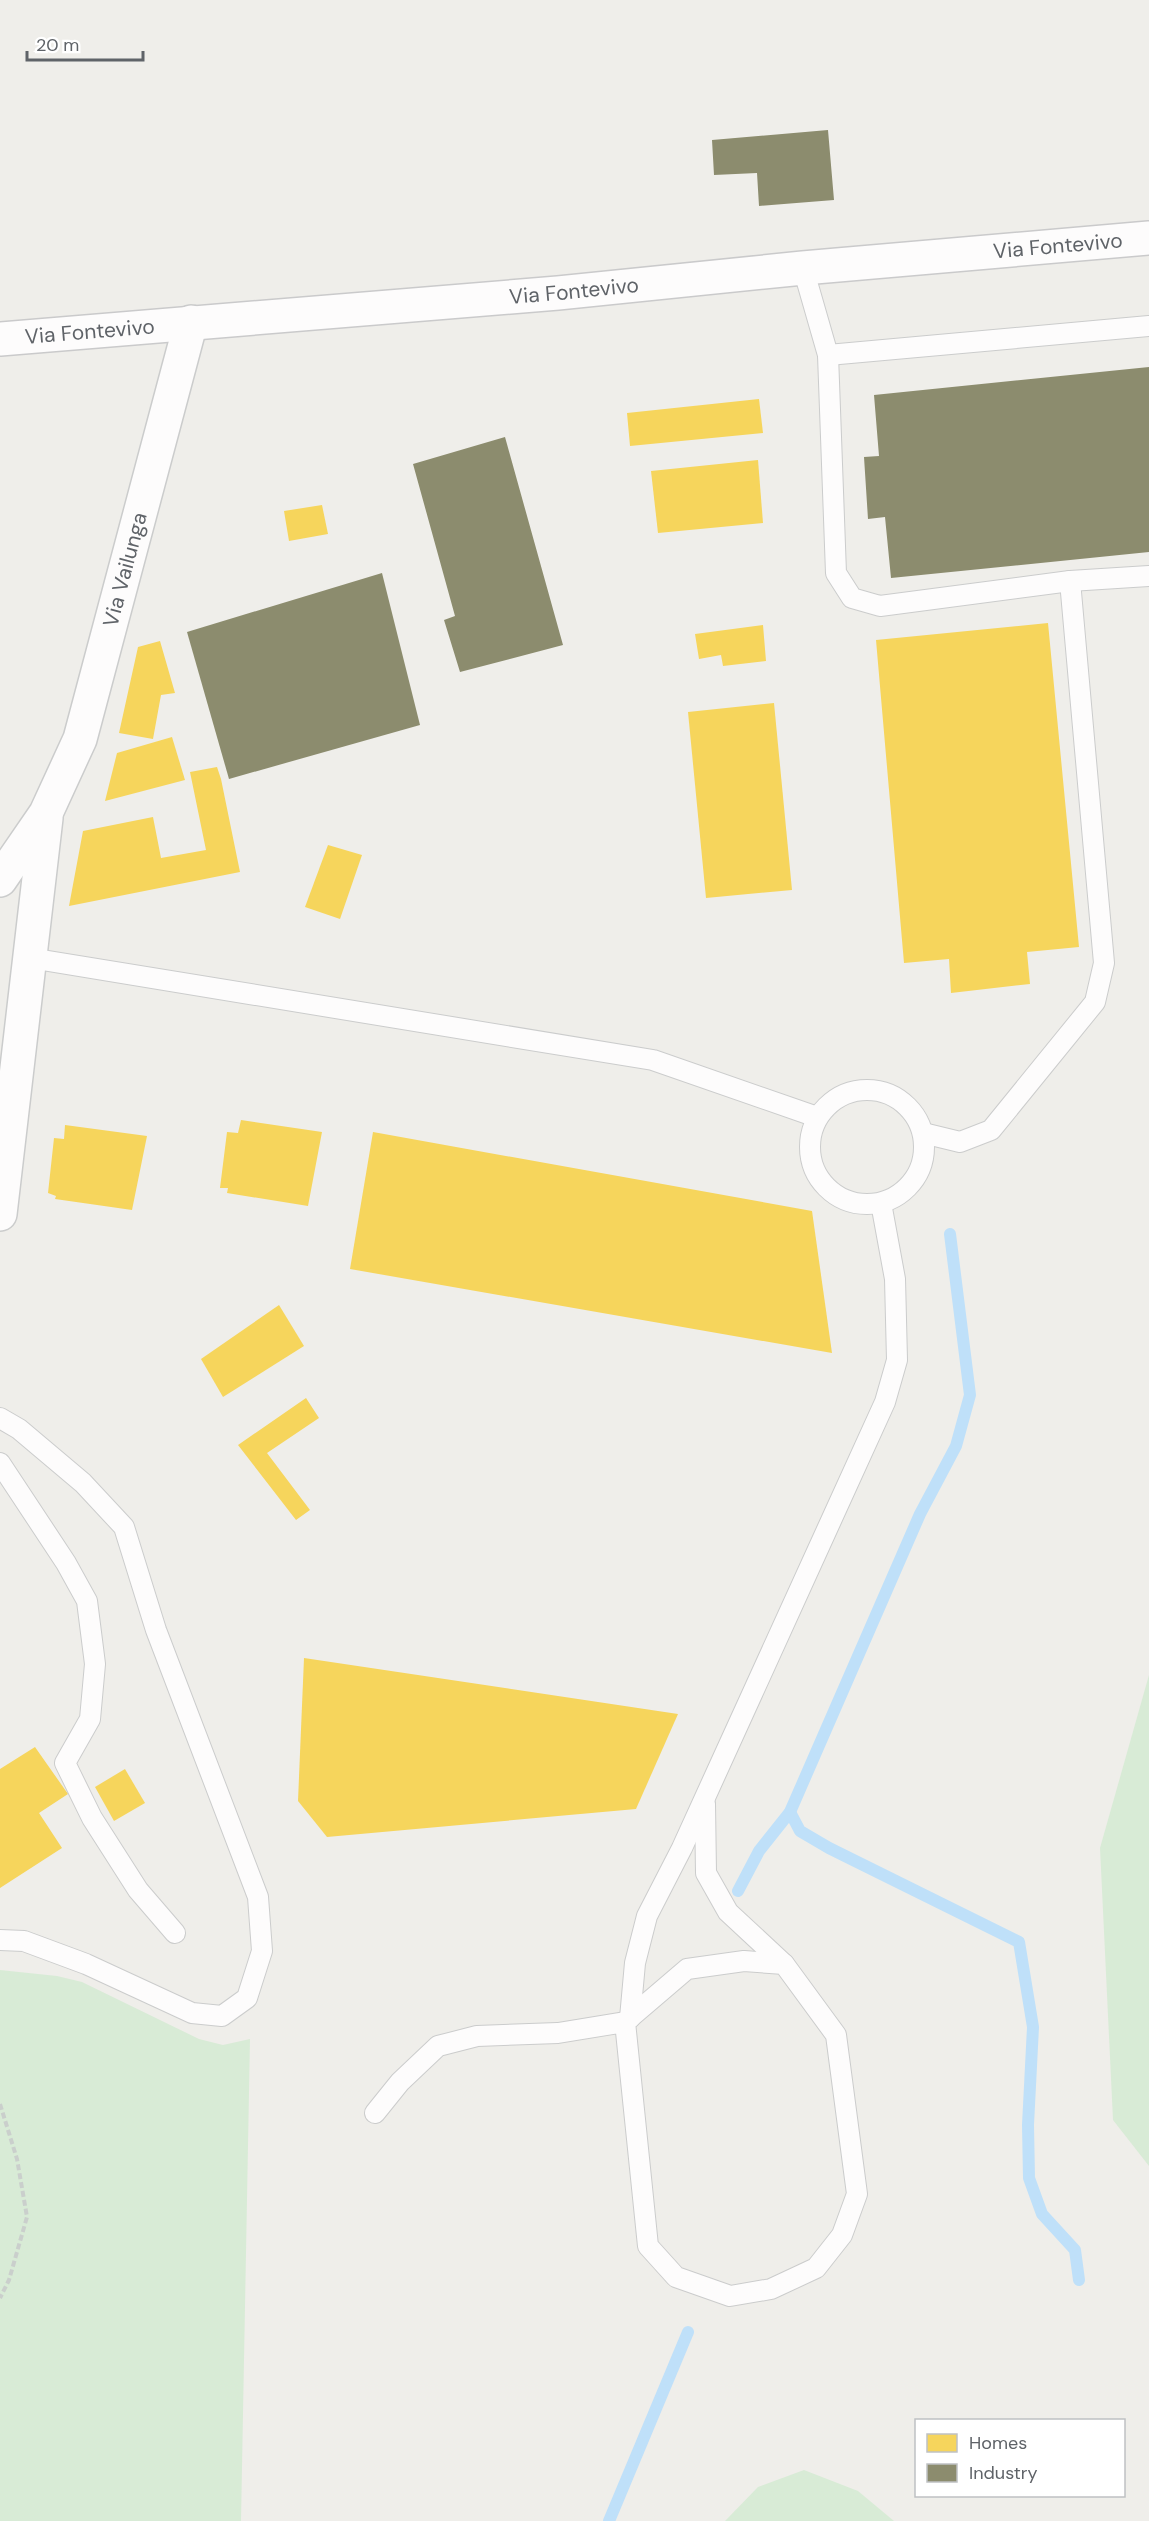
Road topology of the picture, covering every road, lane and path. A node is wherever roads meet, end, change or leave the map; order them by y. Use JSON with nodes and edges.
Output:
{"nodes":[{"id":1,"x":1149,"y":238,"type":"edge"},
{"id":2,"x":803,"y":268,"type":"junction"},
{"id":3,"x":190,"y":322,"type":"junction"},
{"id":4,"x":1149,"y":326,"type":"edge"},
{"id":5,"x":0,"y":339,"type":"edge"},
{"id":6,"x":828,"y":355,"type":"junction"},
{"id":7,"x":1149,"y":576,"type":"edge"},
{"id":8,"x":1070,"y":581,"type":"junction"},
{"id":9,"x":46,"y":813,"type":"junction"},
{"id":10,"x":0,"y":880,"type":"edge"},
{"id":11,"x":30,"y":958,"type":"junction"},
{"id":12,"x":817,"y":1117,"type":"junction"},
{"id":13,"x":922,"y":1133,"type":"junction"},
{"id":14,"x":881,"y":1203,"type":"junction"},
{"id":15,"x":0,"y":1214,"type":"edge"},
{"id":16,"x":0,"y":1418,"type":"edge"},
{"id":17,"x":0,"y":1463,"type":"edge"},
{"id":18,"x":705,"y":1798,"type":"junction"},
{"id":19,"x":175,"y":1933,"type":"dead end"},
{"id":20,"x":0,"y":1940,"type":"edge"},
{"id":21,"x":784,"y":1964,"type":"junction"},
{"id":22,"x":628,"y":2020,"type":"junction"},
{"id":23,"x":0,"y":2104,"type":"edge"},
{"id":24,"x":375,"y":2113,"type":"dead end"},
{"id":25,"x":0,"y":2298,"type":"edge"}],
"edges":[{"from":1,"to":2,"type":"street","name":"Via Fontevivo"},
{"from":2,"to":3,"type":"street","name":"Via Fontevivo"},
{"from":2,"to":6,"type":"lane"},
{"from":3,"to":5,"type":"street","name":"Via Fontevivo"},
{"from":3,"to":9,"type":"street","name":"Via Vailunga"},
{"from":4,"to":6,"type":"lane"},
{"from":6,"to":8,"type":"lane"},
{"from":7,"to":8,"type":"lane"},
{"from":8,"to":13,"type":"lane"},
{"from":9,"to":10,"type":"street","name":"Via Vailunga"},
{"from":9,"to":11,"type":"street","name":"Via Vailunga"},
{"from":11,"to":12,"type":"lane"},
{"from":11,"to":15,"type":"street","name":"Via Vailunga"},
{"from":12,"to":13,"type":"lane"},
{"from":12,"to":14,"type":"lane"},
{"from":13,"to":14,"type":"lane"},
{"from":14,"to":18,"type":"lane"},
{"from":16,"to":20,"type":"lane"},
{"from":17,"to":19,"type":"lane"},
{"from":18,"to":21,"type":"lane"},
{"from":18,"to":22,"type":"lane"},
{"from":21,"to":22,"type":"lane"},
{"from":21,"to":22,"type":"lane"},
{"from":22,"to":24,"type":"lane"},
{"from":23,"to":25,"type":"path"}]}
